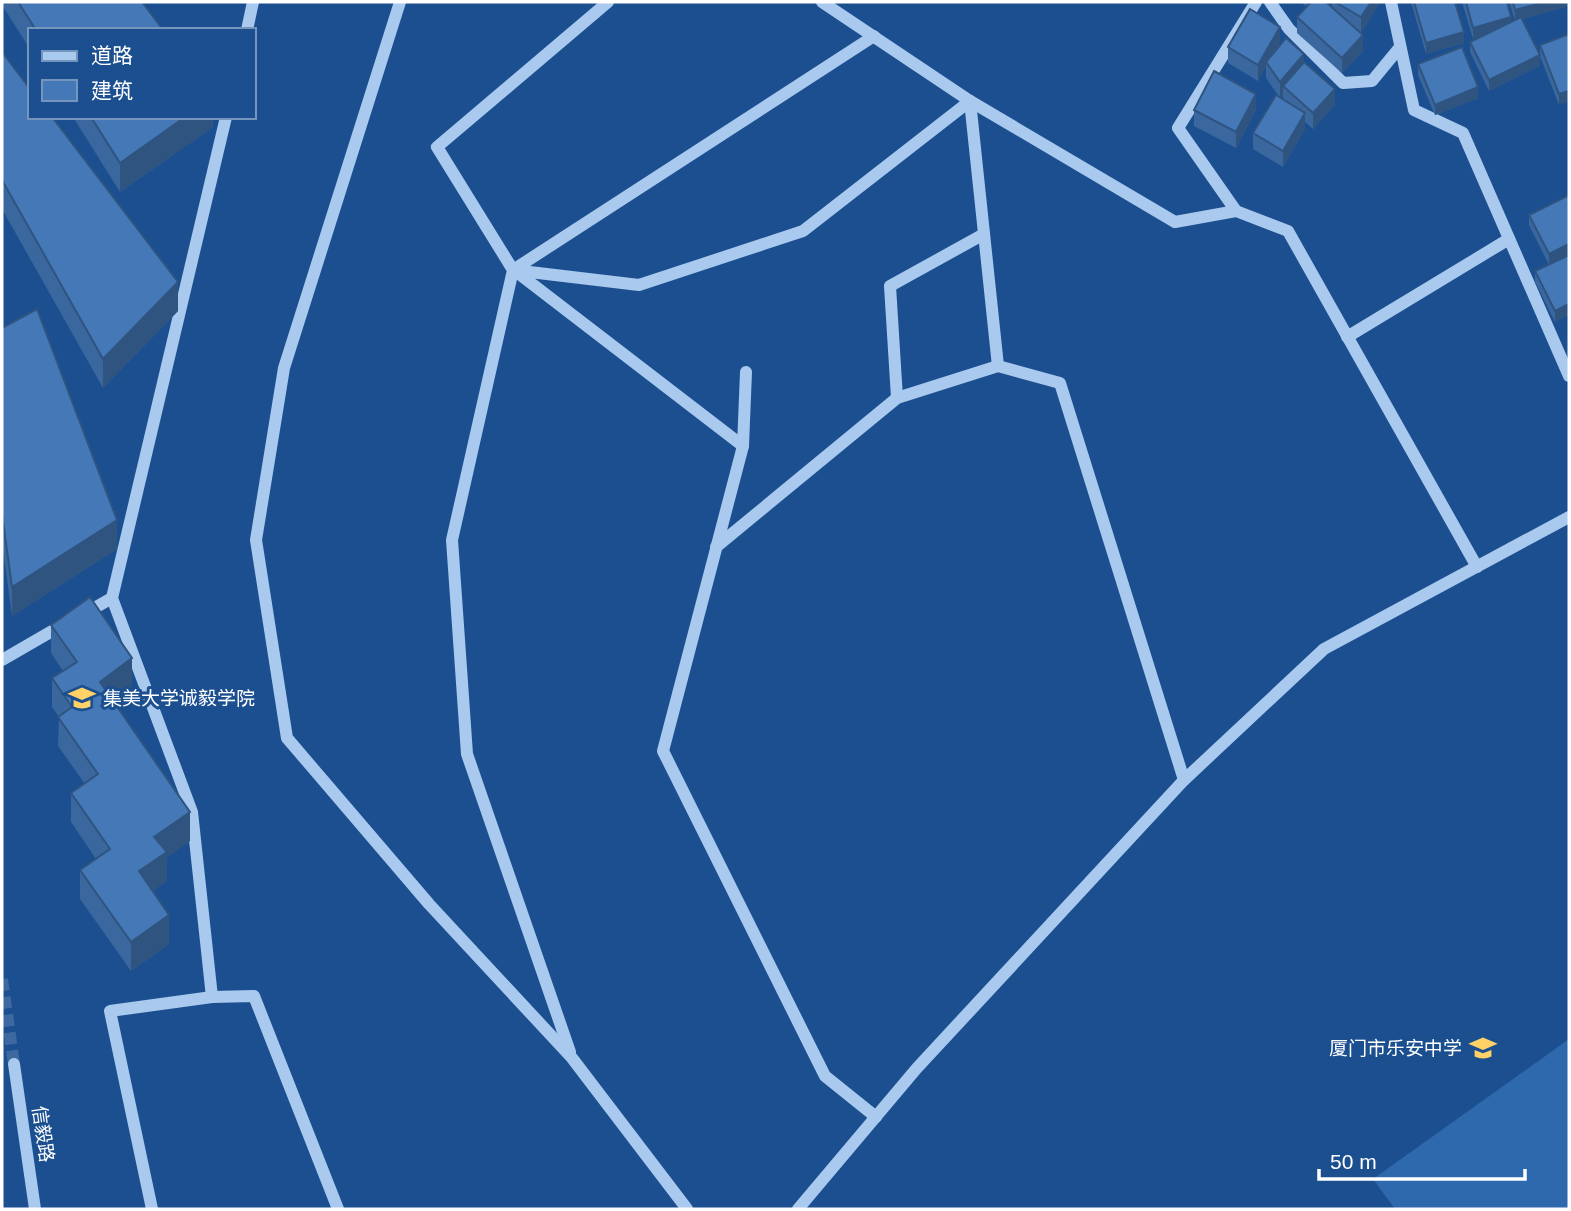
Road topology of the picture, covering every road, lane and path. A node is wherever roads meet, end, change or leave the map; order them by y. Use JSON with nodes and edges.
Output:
{"nodes":[{"id":1,"x":253,"y":2,"type":"edge"},
{"id":2,"x":400,"y":2,"type":"edge"},
{"id":3,"x":608,"y":2,"type":"edge"},
{"id":4,"x":822,"y":2,"type":"edge"},
{"id":5,"x":1256,"y":2,"type":"edge"},
{"id":6,"x":1270,"y":2,"type":"edge"},
{"id":7,"x":1391,"y":2,"type":"edge"},
{"id":8,"x":247,"y":28,"type":"edge"},
{"id":9,"x":874,"y":36,"type":"junction"},
{"id":10,"x":1400,"y":47,"type":"junction"},
{"id":11,"x":971,"y":101,"type":"junction"},
{"id":12,"x":226,"y":119,"type":"edge"},
{"id":13,"x":1236,"y":211,"type":"junction"},
{"id":14,"x":984,"y":234,"type":"junction"},
{"id":15,"x":1509,"y":239,"type":"junction"},
{"id":16,"x":513,"y":270,"type":"junction"},
{"id":17,"x":1347,"y":337,"type":"junction"},
{"id":18,"x":998,"y":366,"type":"junction"},
{"id":19,"x":746,"y":372,"type":"dead end"},
{"id":20,"x":1569,"y":376,"type":"edge"},
{"id":21,"x":897,"y":398,"type":"junction"},
{"id":22,"x":743,"y":446,"type":"junction"},
{"id":23,"x":1569,"y":517,"type":"edge"},
{"id":24,"x":716,"y":547,"type":"junction"},
{"id":25,"x":1477,"y":567,"type":"junction"},
{"id":26,"x":112,"y":598,"type":"junction"},
{"id":27,"x":2,"y":660,"type":"edge"},
{"id":28,"x":1184,"y":780,"type":"junction"},
{"id":29,"x":212,"y":997,"type":"junction"},
{"id":30,"x":572,"y":1058,"type":"junction"},
{"id":31,"x":13,"y":1065,"type":"tunnel mouth"},
{"id":32,"x":876,"y":1117,"type":"junction"},
{"id":33,"x":35,"y":1209,"type":"edge"},
{"id":34,"x":152,"y":1209,"type":"edge"},
{"id":35,"x":338,"y":1209,"type":"edge"},
{"id":36,"x":687,"y":1209,"type":"edge"},
{"id":37,"x":798,"y":1209,"type":"edge"}],
"edges":[{"from":1,"to":8,"type":"street"},
{"from":2,"to":30,"type":"street"},
{"from":3,"to":16,"type":"street"},
{"from":4,"to":9,"type":"street"},
{"from":5,"to":13,"type":"street"},
{"from":6,"to":10,"type":"street"},
{"from":7,"to":10,"type":"street"},
{"from":9,"to":11,"type":"street"},
{"from":9,"to":16,"type":"street"},
{"from":10,"to":15,"type":"street"},
{"from":11,"to":13,"type":"street"},
{"from":11,"to":14,"type":"street"},
{"from":11,"to":16,"type":"street"},
{"from":12,"to":26,"type":"street"},
{"from":13,"to":17,"type":"street"},
{"from":14,"to":18,"type":"street"},
{"from":14,"to":21,"type":"street"},
{"from":15,"to":17,"type":"street"},
{"from":15,"to":20,"type":"street"},
{"from":16,"to":22,"type":"street"},
{"from":16,"to":30,"type":"street"},
{"from":17,"to":25,"type":"street"},
{"from":18,"to":21,"type":"street"},
{"from":18,"to":28,"type":"street"},
{"from":19,"to":22,"type":"street"},
{"from":21,"to":24,"type":"street"},
{"from":22,"to":24,"type":"street"},
{"from":23,"to":25,"type":"street"},
{"from":24,"to":32,"type":"street"},
{"from":25,"to":28,"type":"street"},
{"from":26,"to":27,"type":"street"},
{"from":26,"to":29,"type":"street"},
{"from":28,"to":32,"type":"street"},
{"from":29,"to":34,"type":"street"},
{"from":29,"to":35,"type":"street"},
{"from":30,"to":36,"type":"street"},
{"from":31,"to":33,"type":"street","name":"信毅路"},
{"from":32,"to":37,"type":"street"}]}
